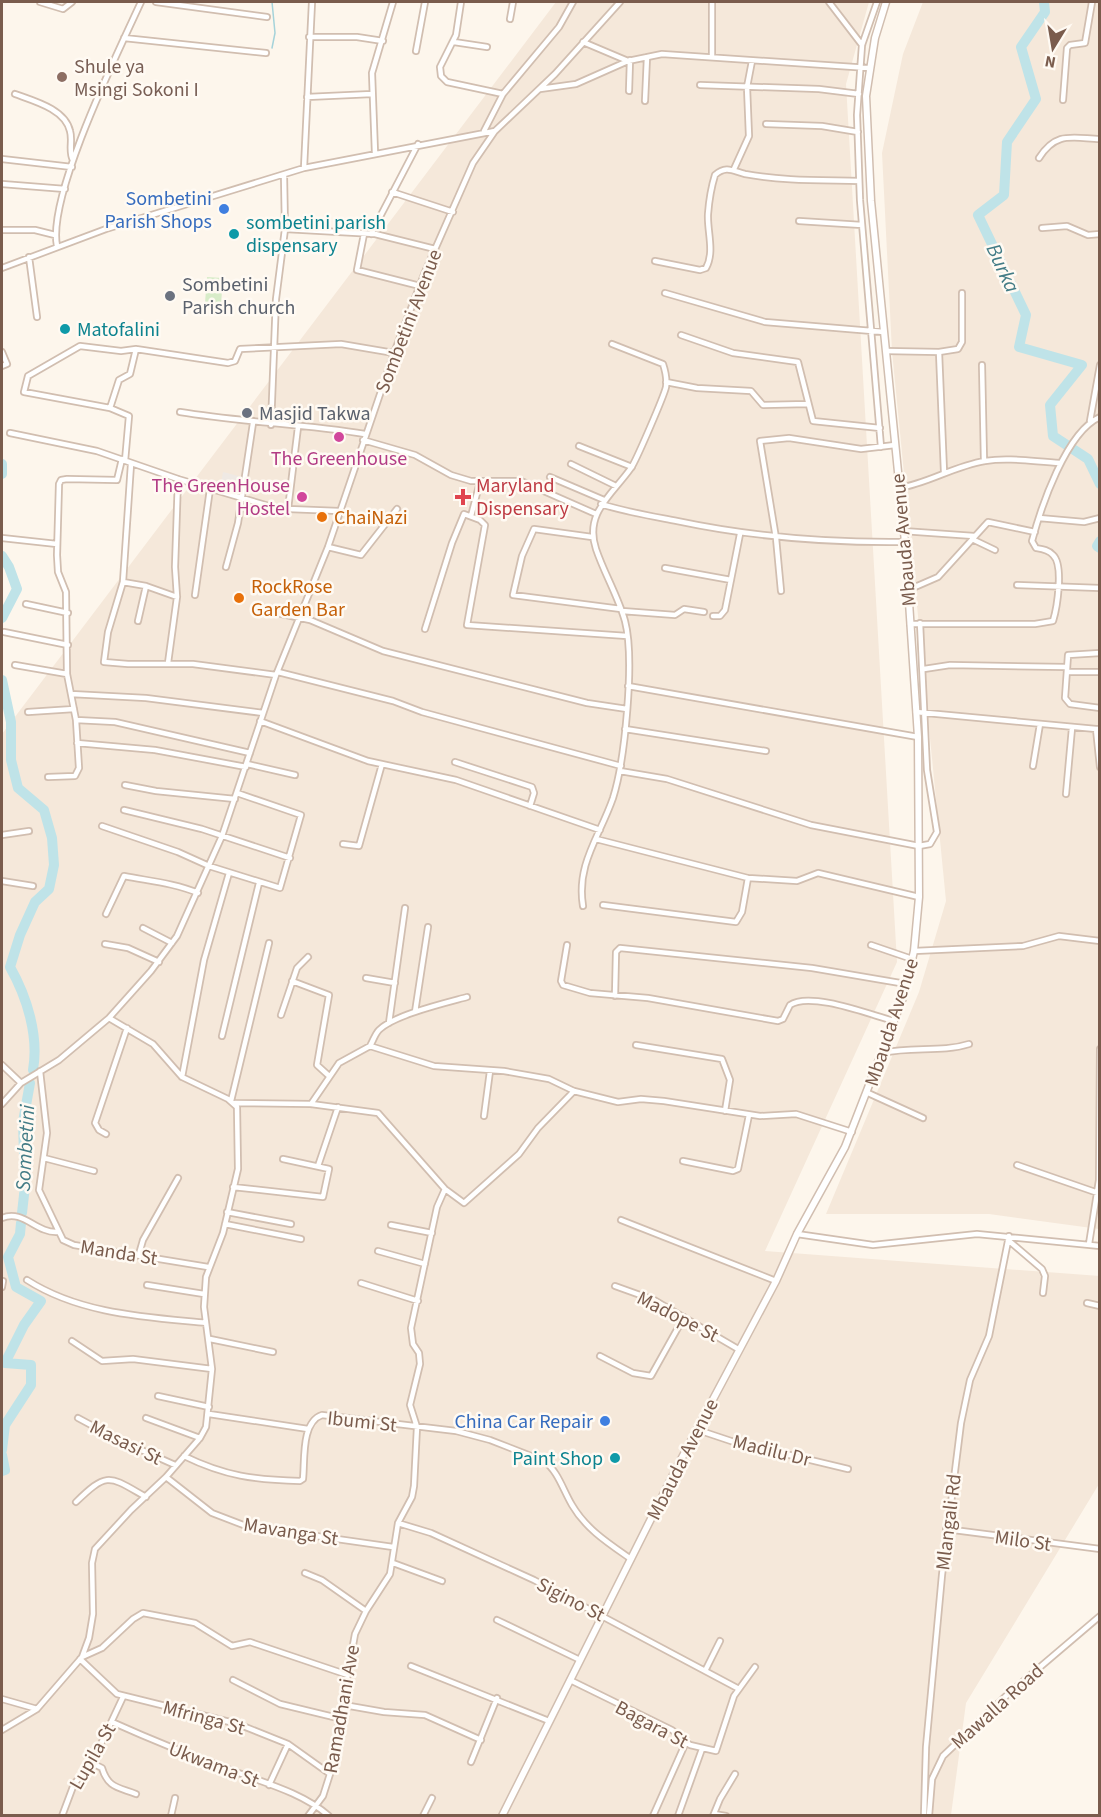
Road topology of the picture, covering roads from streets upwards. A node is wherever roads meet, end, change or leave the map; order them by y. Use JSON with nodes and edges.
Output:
{"nodes":[{"id":1,"x":40,"y":2,"type":"edge"},
{"id":2,"x":72,"y":2,"type":"edge"},
{"id":3,"x":141,"y":2,"type":"edge"},
{"id":4,"x":156,"y":2,"type":"edge"},
{"id":5,"x":312,"y":2,"type":"edge"},
{"id":6,"x":386,"y":2,"type":"edge"},
{"id":7,"x":393,"y":2,"type":"edge"},
{"id":8,"x":425,"y":2,"type":"edge"},
{"id":9,"x":461,"y":2,"type":"edge"},
{"id":10,"x":513,"y":2,"type":"edge"},
{"id":11,"x":573,"y":2,"type":"edge"},
{"id":12,"x":621,"y":2,"type":"edge"},
{"id":13,"x":712,"y":2,"type":"edge"},
{"id":14,"x":828,"y":2,"type":"edge"},
{"id":15,"x":877,"y":2,"type":"edge"},
{"id":16,"x":886,"y":2,"type":"edge"},
{"id":17,"x":1092,"y":2,"type":"edge"},
{"id":18,"x":267,"y":16,"type":"dead end"},
{"id":19,"x":510,"y":19,"type":"dead end"},
{"id":20,"x":309,"y":37,"type":"junction"},
{"id":21,"x":124,"y":38,"type":"junction"},
{"id":22,"x":383,"y":41,"type":"junction"},
{"id":23,"x":454,"y":42,"type":"junction"},
{"id":24,"x":583,"y":42,"type":"junction"},
{"id":25,"x":862,"y":45,"type":"junction"},
{"id":26,"x":487,"y":47,"type":"dead end"},
{"id":27,"x":417,"y":51,"type":"dead end"},
{"id":28,"x":266,"y":53,"type":"dead end"},
{"id":29,"x":712,"y":56,"type":"junction"},
{"id":30,"x":647,"y":57,"type":"junction"},
{"id":31,"x":629,"y":60,"type":"junction"},
{"id":32,"x":752,"y":61,"type":"junction"},
{"id":33,"x":860,"y":68,"type":"junction"},
{"id":34,"x":869,"y":68,"type":"junction"},
{"id":35,"x":700,"y":85,"type":"dead end"},
{"id":36,"x":747,"y":87,"type":"junction"},
{"id":37,"x":540,"y":88,"type":"junction"},
{"id":38,"x":629,"y":91,"type":"dead end"},
{"id":39,"x":15,"y":94,"type":"dead end"},
{"id":40,"x":372,"y":94,"type":"junction"},
{"id":41,"x":503,"y":94,"type":"junction"},
{"id":42,"x":859,"y":94,"type":"junction"},
{"id":43,"x":307,"y":97,"type":"junction"},
{"id":44,"x":1063,"y":100,"type":"dead end"},
{"id":45,"x":645,"y":101,"type":"dead end"},
{"id":46,"x":766,"y":124,"type":"dead end"},
{"id":47,"x":495,"y":131,"type":"junction"},
{"id":48,"x":484,"y":132,"type":"junction"},
{"id":49,"x":858,"y":132,"type":"junction"},
{"id":50,"x":1100,"y":139,"type":"edge"},
{"id":51,"x":418,"y":144,"type":"junction"},
{"id":52,"x":375,"y":153,"type":"junction"},
{"id":53,"x":1039,"y":158,"type":"dead end"},
{"id":54,"x":2,"y":159,"type":"edge"},
{"id":55,"x":73,"y":160,"type":"junction"},
{"id":56,"x":72,"y":167,"type":"junction"},
{"id":57,"x":304,"y":168,"type":"junction"},
{"id":58,"x":734,"y":169,"type":"junction"},
{"id":59,"x":284,"y":175,"type":"junction"},
{"id":60,"x":859,"y":181,"type":"junction"},
{"id":61,"x":2,"y":184,"type":"edge"},
{"id":62,"x":66,"y":189,"type":"junction"},
{"id":63,"x":392,"y":192,"type":"junction"},
{"id":64,"x":453,"y":212,"type":"junction"},
{"id":65,"x":799,"y":221,"type":"dead end"},
{"id":66,"x":862,"y":225,"type":"junction"},
{"id":67,"x":1042,"y":228,"type":"dead end"},
{"id":68,"x":285,"y":229,"type":"junction"},
{"id":69,"x":2,"y":230,"type":"edge"},
{"id":70,"x":364,"y":234,"type":"junction"},
{"id":71,"x":370,"y":234,"type":"junction"},
{"id":72,"x":1100,"y":234,"type":"edge"},
{"id":73,"x":55,"y":236,"type":"junction"},
{"id":74,"x":57,"y":246,"type":"junction"},
{"id":75,"x":435,"y":249,"type":"junction"},
{"id":76,"x":29,"y":257,"type":"junction"},
{"id":77,"x":655,"y":261,"type":"dead end"},
{"id":78,"x":2,"y":268,"type":"edge"},
{"id":79,"x":420,"y":286,"type":"junction"},
{"id":80,"x":665,"y":293,"type":"dead end"},
{"id":81,"x":962,"y":293,"type":"dead end"},
{"id":82,"x":37,"y":317,"type":"dead end"},
{"id":83,"x":872,"y":332,"type":"junction"},
{"id":84,"x":884,"y":332,"type":"junction"},
{"id":85,"x":681,"y":335,"type":"dead end"},
{"id":86,"x":612,"y":344,"type":"dead end"},
{"id":87,"x":276,"y":346,"type":"junction"},
{"id":88,"x":136,"y":349,"type":"junction"},
{"id":89,"x":886,"y":351,"type":"junction"},
{"id":90,"x":939,"y":352,"type":"junction"},
{"id":91,"x":394,"y":353,"type":"junction"},
{"id":92,"x":2,"y":354,"type":"edge"},
{"id":93,"x":982,"y":365,"type":"dead end"},
{"id":94,"x":1100,"y":365,"type":"edge"},
{"id":95,"x":2,"y":366,"type":"edge"},
{"id":96,"x":666,"y":382,"type":"junction"},
{"id":97,"x":808,"y":404,"type":"junction"},
{"id":98,"x":110,"y":408,"type":"junction"},
{"id":99,"x":180,"y":412,"type":"dead end"},
{"id":100,"x":1100,"y":417,"type":"edge"},
{"id":101,"x":1090,"y":421,"type":"junction"},
{"id":102,"x":253,"y":423,"type":"junction"},
{"id":103,"x":271,"y":425,"type":"junction"},
{"id":104,"x":298,"y":426,"type":"junction"},
{"id":105,"x":880,"y":428,"type":"junction"},
{"id":106,"x":10,"y":433,"type":"dead end"},
{"id":107,"x":364,"y":437,"type":"junction"},
{"id":108,"x":895,"y":445,"type":"junction"},
{"id":109,"x":579,"y":446,"type":"dead end"},
{"id":110,"x":881,"y":447,"type":"junction"},
{"id":111,"x":123,"y":460,"type":"junction"},
{"id":112,"x":984,"y":461,"type":"junction"},
{"id":113,"x":1060,"y":463,"type":"junction"},
{"id":114,"x":131,"y":464,"type":"junction"},
{"id":115,"x":571,"y":464,"type":"dead end"},
{"id":116,"x":632,"y":467,"type":"junction"},
{"id":117,"x":944,"y":472,"type":"junction"},
{"id":118,"x":550,"y":477,"type":"dead end"},
{"id":119,"x":178,"y":479,"type":"junction"},
{"id":120,"x":480,"y":482,"type":"junction"},
{"id":121,"x":616,"y":486,"type":"junction"},
{"id":122,"x":899,"y":488,"type":"junction"},
{"id":123,"x":210,"y":489,"type":"junction"},
{"id":124,"x":240,"y":498,"type":"junction"},
{"id":125,"x":602,"y":502,"type":"junction"},
{"id":126,"x":288,"y":509,"type":"junction"},
{"id":127,"x":397,"y":510,"type":"dead end"},
{"id":128,"x":339,"y":511,"type":"junction"},
{"id":129,"x":597,"y":514,"type":"junction"},
{"id":130,"x":471,"y":516,"type":"junction"},
{"id":131,"x":1039,"y":518,"type":"junction"},
{"id":132,"x":1100,"y":518,"type":"edge"},
{"id":133,"x":903,"y":531,"type":"junction"},
{"id":134,"x":1035,"y":532,"type":"junction"},
{"id":135,"x":740,"y":534,"type":"junction"},
{"id":136,"x":592,"y":537,"type":"junction"},
{"id":137,"x":973,"y":537,"type":"junction"},
{"id":138,"x":2,"y":538,"type":"edge"},
{"id":139,"x":776,"y":538,"type":"junction"},
{"id":140,"x":905,"y":542,"type":"junction"},
{"id":141,"x":57,"y":544,"type":"junction"},
{"id":142,"x":328,"y":547,"type":"junction"},
{"id":143,"x":995,"y":550,"type":"dead end"},
{"id":144,"x":226,"y":567,"type":"dead end"},
{"id":145,"x":665,"y":568,"type":"dead end"},
{"id":146,"x":731,"y":580,"type":"junction"},
{"id":147,"x":123,"y":582,"type":"junction"},
{"id":148,"x":1059,"y":584,"type":"junction"},
{"id":149,"x":1017,"y":585,"type":"dead end"},
{"id":150,"x":146,"y":586,"type":"junction"},
{"id":151,"x":1100,"y":588,"type":"edge"},
{"id":152,"x":908,"y":590,"type":"junction"},
{"id":153,"x":781,"y":591,"type":"dead end"},
{"id":154,"x":195,"y":595,"type":"dead end"},
{"id":155,"x":177,"y":597,"type":"junction"},
{"id":156,"x":26,"y":604,"type":"dead end"},
{"id":157,"x":264,"y":610,"type":"dead end"},
{"id":158,"x":621,"y":610,"type":"junction"},
{"id":159,"x":704,"y":612,"type":"dead end"},
{"id":160,"x":68,"y":613,"type":"junction"},
{"id":161,"x":713,"y":616,"type":"dead end"},
{"id":162,"x":300,"y":617,"type":"junction"},
{"id":163,"x":138,"y":621,"type":"dead end"},
{"id":164,"x":920,"y":623,"type":"junction"},
{"id":165,"x":910,"y":624,"type":"junction"},
{"id":166,"x":425,"y":629,"type":"dead end"},
{"id":167,"x":4,"y":632,"type":"dead end"},
{"id":168,"x":627,"y":636,"type":"junction"},
{"id":169,"x":68,"y":645,"type":"junction"},
{"id":170,"x":1100,"y":652,"type":"edge"},
{"id":171,"x":168,"y":663,"type":"junction"},
{"id":172,"x":15,"y":665,"type":"dead end"},
{"id":173,"x":924,"y":669,"type":"junction"},
{"id":174,"x":1067,"y":670,"type":"junction"},
{"id":175,"x":1100,"y":672,"type":"edge"},
{"id":176,"x":277,"y":673,"type":"junction"},
{"id":177,"x":67,"y":674,"type":"junction"},
{"id":178,"x":628,"y":686,"type":"junction"},
{"id":179,"x":71,"y":694,"type":"junction"},
{"id":180,"x":1100,"y":708,"type":"edge"},
{"id":181,"x":74,"y":710,"type":"junction"},
{"id":182,"x":627,"y":710,"type":"junction"},
{"id":183,"x":28,"y":712,"type":"dead end"},
{"id":184,"x":916,"y":712,"type":"junction"},
{"id":185,"x":263,"y":713,"type":"junction"},
{"id":186,"x":926,"y":713,"type":"junction"},
{"id":187,"x":76,"y":720,"type":"junction"},
{"id":188,"x":260,"y":721,"type":"junction"},
{"id":189,"x":1040,"y":724,"type":"junction"},
{"id":190,"x":1072,"y":728,"type":"junction"},
{"id":191,"x":625,"y":729,"type":"junction"},
{"id":192,"x":1098,"y":729,"type":"edge"},
{"id":193,"x":918,"y":737,"type":"junction"},
{"id":194,"x":77,"y":743,"type":"junction"},
{"id":195,"x":766,"y":751,"type":"dead end"},
{"id":196,"x":250,"y":753,"type":"junction"},
{"id":197,"x":455,"y":762,"type":"dead end"},
{"id":198,"x":382,"y":764,"type":"junction"},
{"id":199,"x":247,"y":765,"type":"junction"},
{"id":200,"x":1033,"y":766,"type":"dead end"},
{"id":201,"x":1100,"y":768,"type":"edge"},
{"id":202,"x":620,"y":769,"type":"junction"},
{"id":203,"x":295,"y":775,"type":"dead end"},
{"id":204,"x":48,"y":777,"type":"dead end"},
{"id":205,"x":125,"y":785,"type":"dead end"},
{"id":206,"x":237,"y":793,"type":"junction"},
{"id":207,"x":1066,"y":794,"type":"dead end"},
{"id":208,"x":235,"y":799,"type":"junction"},
{"id":209,"x":530,"y":806,"type":"junction"},
{"id":210,"x":124,"y":810,"type":"dead end"},
{"id":211,"x":102,"y":826,"type":"dead end"},
{"id":212,"x":600,"y":830,"type":"junction"},
{"id":213,"x":29,"y":831,"type":"dead end"},
{"id":214,"x":2,"y":835,"type":"edge"},
{"id":215,"x":222,"y":836,"type":"junction"},
{"id":216,"x":596,"y":838,"type":"junction"},
{"id":217,"x":343,"y":844,"type":"dead end"},
{"id":218,"x":919,"y":846,"type":"junction"},
{"id":219,"x":290,"y":858,"type":"junction"},
{"id":220,"x":209,"y":866,"type":"junction"},
{"id":221,"x":229,"y":873,"type":"junction"},
{"id":222,"x":748,"y":878,"type":"junction"},
{"id":223,"x":2,"y":881,"type":"edge"},
{"id":224,"x":259,"y":883,"type":"junction"},
{"id":225,"x":33,"y":886,"type":"dead end"},
{"id":226,"x":198,"y":893,"type":"junction"},
{"id":227,"x":919,"y":897,"type":"junction"},
{"id":228,"x":603,"y":905,"type":"dead end"},
{"id":229,"x":583,"y":906,"type":"dead end"},
{"id":230,"x":405,"y":908,"type":"dead end"},
{"id":231,"x":106,"y":914,"type":"dead end"},
{"id":232,"x":428,"y":927,"type":"dead end"},
{"id":233,"x":143,"y":928,"type":"dead end"},
{"id":234,"x":1100,"y":940,"type":"edge"},
{"id":235,"x":172,"y":943,"type":"junction"},
{"id":236,"x":268,"y":943,"type":"dead end"},
{"id":237,"x":105,"y":944,"type":"dead end"},
{"id":238,"x":567,"y":945,"type":"dead end"},
{"id":239,"x":871,"y":945,"type":"dead end"},
{"id":240,"x":914,"y":951,"type":"junction"},
{"id":241,"x":308,"y":957,"type":"dead end"},
{"id":242,"x":912,"y":959,"type":"junction"},
{"id":243,"x":159,"y":962,"type":"junction"},
{"id":244,"x":366,"y":978,"type":"dead end"},
{"id":245,"x":292,"y":981,"type":"junction"},
{"id":246,"x":395,"y":983,"type":"junction"},
{"id":247,"x":906,"y":984,"type":"junction"},
{"id":248,"x":615,"y":996,"type":"junction"},
{"id":249,"x":466,"y":997,"type":"dead end"},
{"id":250,"x":414,"y":1012,"type":"junction"},
{"id":251,"x":281,"y":1015,"type":"dead end"},
{"id":252,"x":109,"y":1018,"type":"junction"},
{"id":253,"x":894,"y":1021,"type":"junction"},
{"id":254,"x":389,"y":1023,"type":"junction"},
{"id":255,"x":127,"y":1028,"type":"junction"},
{"id":256,"x":222,"y":1036,"type":"dead end"},
{"id":257,"x":969,"y":1044,"type":"dead end"},
{"id":258,"x":636,"y":1045,"type":"dead end"},
{"id":259,"x":370,"y":1046,"type":"junction"},
{"id":260,"x":1100,"y":1049,"type":"edge"},
{"id":261,"x":883,"y":1053,"type":"junction"},
{"id":262,"x":2,"y":1065,"type":"edge"},
{"id":263,"x":40,"y":1071,"type":"junction"},
{"id":264,"x":490,"y":1071,"type":"junction"},
{"id":265,"x":328,"y":1075,"type":"junction"},
{"id":266,"x":182,"y":1077,"type":"junction"},
{"id":267,"x":21,"y":1083,"type":"junction"},
{"id":268,"x":574,"y":1091,"type":"junction"},
{"id":269,"x":868,"y":1093,"type":"junction"},
{"id":270,"x":233,"y":1102,"type":"junction"},
{"id":271,"x":2,"y":1104,"type":"edge"},
{"id":272,"x":310,"y":1104,"type":"junction"},
{"id":273,"x":338,"y":1107,"type":"junction"},
{"id":274,"x":725,"y":1111,"type":"junction"},
{"id":275,"x":749,"y":1115,"type":"junction"},
{"id":276,"x":484,"y":1116,"type":"dead end"},
{"id":277,"x":923,"y":1118,"type":"dead end"},
{"id":278,"x":852,"y":1132,"type":"junction"},
{"id":279,"x":106,"y":1134,"type":"dead end"},
{"id":280,"x":44,"y":1158,"type":"junction"},
{"id":281,"x":283,"y":1159,"type":"dead end"},
{"id":282,"x":682,"y":1161,"type":"dead end"},
{"id":283,"x":318,"y":1166,"type":"junction"},
{"id":284,"x":1017,"y":1166,"type":"dead end"},
{"id":285,"x":94,"y":1171,"type":"dead end"},
{"id":286,"x":178,"y":1178,"type":"dead end"},
{"id":287,"x":232,"y":1187,"type":"junction"},
{"id":288,"x":445,"y":1189,"type":"junction"},
{"id":289,"x":1098,"y":1193,"type":"junction"},
{"id":290,"x":227,"y":1212,"type":"junction"},
{"id":291,"x":2,"y":1218,"type":"edge"},
{"id":292,"x":621,"y":1221,"type":"dead end"},
{"id":293,"x":225,"y":1224,"type":"junction"},
{"id":294,"x":291,"y":1224,"type":"dead end"},
{"id":295,"x":391,"y":1225,"type":"dead end"},
{"id":296,"x":57,"y":1232,"type":"junction"},
{"id":297,"x":432,"y":1233,"type":"junction"},
{"id":298,"x":797,"y":1234,"type":"junction"},
{"id":299,"x":1009,"y":1238,"type":"junction"},
{"id":300,"x":301,"y":1239,"type":"dead end"},
{"id":301,"x":1089,"y":1244,"type":"junction"},
{"id":302,"x":1100,"y":1246,"type":"edge"},
{"id":303,"x":378,"y":1251,"type":"dead end"},
{"id":304,"x":139,"y":1254,"type":"junction"},
{"id":305,"x":425,"y":1264,"type":"junction"},
{"id":306,"x":208,"y":1267,"type":"junction"},
{"id":307,"x":27,"y":1280,"type":"dead end"},
{"id":308,"x":776,"y":1281,"type":"junction"},
{"id":309,"x":362,"y":1283,"type":"dead end"},
{"id":310,"x":147,"y":1286,"type":"dead end"},
{"id":311,"x":615,"y":1286,"type":"dead end"},
{"id":312,"x":1043,"y":1293,"type":"dead end"},
{"id":313,"x":204,"y":1294,"type":"junction"},
{"id":314,"x":418,"y":1301,"type":"junction"},
{"id":315,"x":1087,"y":1303,"type":"dead end"},
{"id":316,"x":1100,"y":1306,"type":"edge"},
{"id":317,"x":684,"y":1317,"type":"junction"},
{"id":318,"x":206,"y":1323,"type":"junction"},
{"id":319,"x":210,"y":1339,"type":"junction"},
{"id":320,"x":72,"y":1341,"type":"dead end"},
{"id":321,"x":738,"y":1349,"type":"junction"},
{"id":322,"x":273,"y":1352,"type":"dead end"},
{"id":323,"x":600,"y":1356,"type":"dead end"},
{"id":324,"x":212,"y":1369,"type":"junction"},
{"id":325,"x":158,"y":1396,"type":"dead end"},
{"id":326,"x":209,"y":1407,"type":"junction"},
{"id":327,"x":209,"y":1414,"type":"junction"},
{"id":328,"x":78,"y":1418,"type":"dead end"},
{"id":329,"x":146,"y":1418,"type":"dead end"},
{"id":330,"x":417,"y":1427,"type":"junction"},
{"id":331,"x":308,"y":1429,"type":"junction"},
{"id":332,"x":698,"y":1430,"type":"junction"},
{"id":333,"x":200,"y":1438,"type":"junction"},
{"id":334,"x":184,"y":1456,"type":"junction"},
{"id":335,"x":175,"y":1465,"type":"junction"},
{"id":336,"x":848,"y":1468,"type":"dead end"},
{"id":337,"x":166,"y":1477,"type":"junction"},
{"id":338,"x":146,"y":1497,"type":"junction"},
{"id":339,"x":76,"y":1502,"type":"dead end"},
{"id":340,"x":398,"y":1523,"type":"junction"},
{"id":341,"x":946,"y":1529,"type":"junction"},
{"id":342,"x":393,"y":1547,"type":"junction"},
{"id":343,"x":1100,"y":1549,"type":"edge"},
{"id":344,"x":631,"y":1559,"type":"junction"},
{"id":345,"x":393,"y":1563,"type":"junction"},
{"id":346,"x":305,"y":1573,"type":"dead end"},
{"id":347,"x":442,"y":1581,"type":"dead end"},
{"id":348,"x":366,"y":1611,"type":"junction"},
{"id":349,"x":603,"y":1616,"type":"junction"},
{"id":350,"x":1100,"y":1616,"type":"edge"},
{"id":351,"x":497,"y":1620,"type":"dead end"},
{"id":352,"x":720,"y":1641,"type":"dead end"},
{"id":353,"x":81,"y":1658,"type":"junction"},
{"id":354,"x":580,"y":1660,"type":"junction"},
{"id":355,"x":411,"y":1666,"type":"dead end"},
{"id":356,"x":755,"y":1667,"type":"dead end"},
{"id":357,"x":705,"y":1671,"type":"junction"},
{"id":358,"x":348,"y":1675,"type":"junction"},
{"id":359,"x":233,"y":1680,"type":"dead end"},
{"id":360,"x":570,"y":1680,"type":"junction"},
{"id":361,"x":739,"y":1689,"type":"junction"},
{"id":362,"x":123,"y":1697,"type":"junction"},
{"id":363,"x":497,"y":1698,"type":"junction"},
{"id":364,"x":2,"y":1699,"type":"edge"},
{"id":365,"x":344,"y":1705,"type":"junction"},
{"id":366,"x":37,"y":1709,"type":"junction"},
{"id":367,"x":342,"y":1719,"type":"junction"},
{"id":368,"x":549,"y":1721,"type":"junction"},
{"id":369,"x":112,"y":1722,"type":"junction"},
{"id":370,"x":2,"y":1730,"type":"edge"},
{"id":371,"x":481,"y":1740,"type":"junction"},
{"id":372,"x":686,"y":1742,"type":"junction"},
{"id":373,"x":288,"y":1744,"type":"junction"},
{"id":374,"x":702,"y":1749,"type":"junction"},
{"id":375,"x":471,"y":1762,"type":"dead end"},
{"id":376,"x":92,"y":1763,"type":"junction"},
{"id":377,"x":330,"y":1774,"type":"junction"},
{"id":378,"x":735,"y":1774,"type":"dead end"},
{"id":379,"x":269,"y":1785,"type":"junction"},
{"id":380,"x":136,"y":1794,"type":"dead end"},
{"id":381,"x":175,"y":1798,"type":"dead end"},
{"id":382,"x":432,"y":1798,"type":"dead end"},
{"id":383,"x":318,"y":1806,"type":"junction"},
{"id":384,"x":62,"y":1815,"type":"edge"},
{"id":385,"x":171,"y":1815,"type":"edge"},
{"id":386,"x":308,"y":1815,"type":"edge"},
{"id":387,"x":329,"y":1815,"type":"edge"},
{"id":388,"x":423,"y":1815,"type":"edge"},
{"id":389,"x":502,"y":1815,"type":"edge"},
{"id":390,"x":653,"y":1815,"type":"edge"},
{"id":391,"x":678,"y":1815,"type":"edge"},
{"id":392,"x":713,"y":1815,"type":"edge"},
{"id":393,"x":726,"y":1815,"type":"edge"},
{"id":394,"x":924,"y":1815,"type":"edge"},
{"id":395,"x":929,"y":1815,"type":"edge"}],
"edges":[{"from":1,"to":2,"type":"street"},
{"from":3,"to":21,"type":"street"},
{"from":4,"to":18,"type":"street"},
{"from":5,"to":20,"type":"street"},
{"from":6,"to":7,"type":"street"},
{"from":7,"to":22,"type":"street"},
{"from":8,"to":27,"type":"street"},
{"from":9,"to":23,"type":"street"},
{"from":10,"to":19,"type":"street"},
{"from":11,"to":41,"type":"street"},
{"from":12,"to":24,"type":"street","name":"Sombetini Avenue"},
{"from":13,"to":29,"type":"street"},
{"from":14,"to":25,"type":"street"},
{"from":15,"to":25,"type":"street"},
{"from":16,"to":34,"type":"street","name":"Mbauda Avenue"},
{"from":17,"to":44,"type":"street"},
{"from":20,"to":22,"type":"street"},
{"from":20,"to":43,"type":"street"},
{"from":21,"to":28,"type":"street"},
{"from":21,"to":55,"type":"street"},
{"from":22,"to":40,"type":"street"},
{"from":23,"to":26,"type":"street"},
{"from":23,"to":41,"type":"street"},
{"from":24,"to":31,"type":"street"},
{"from":24,"to":37,"type":"street","name":"Sombetini Avenue"},
{"from":25,"to":33,"type":"street"},
{"from":29,"to":30,"type":"street"},
{"from":29,"to":32,"type":"street"},
{"from":30,"to":31,"type":"street"},
{"from":30,"to":45,"type":"street"},
{"from":31,"to":37,"type":"street"},
{"from":31,"to":38,"type":"street"},
{"from":32,"to":33,"type":"street"},
{"from":32,"to":36,"type":"street"},
{"from":33,"to":34,"type":"street"},
{"from":33,"to":42,"type":"street"},
{"from":34,"to":84,"type":"street","name":"Mbauda Avenue"},
{"from":35,"to":36,"type":"street"},
{"from":36,"to":42,"type":"street"},
{"from":36,"to":58,"type":"street"},
{"from":37,"to":47,"type":"street","name":"Sombetini Avenue"},
{"from":39,"to":55,"type":"street"},
{"from":40,"to":43,"type":"street"},
{"from":40,"to":52,"type":"street"},
{"from":41,"to":48,"type":"street"},
{"from":42,"to":49,"type":"street"},
{"from":43,"to":57,"type":"street"},
{"from":46,"to":49,"type":"street"},
{"from":47,"to":48,"type":"street"},
{"from":47,"to":64,"type":"street","name":"Sombetini Avenue"},
{"from":48,"to":51,"type":"street"},
{"from":49,"to":60,"type":"street"},
{"from":50,"to":53,"type":"street"},
{"from":51,"to":52,"type":"street"},
{"from":51,"to":63,"type":"street"},
{"from":52,"to":57,"type":"street"},
{"from":54,"to":56,"type":"street"},
{"from":55,"to":56,"type":"street"},
{"from":56,"to":62,"type":"street"},
{"from":57,"to":59,"type":"street"},
{"from":58,"to":60,"type":"street"},
{"from":58,"to":77,"type":"street"},
{"from":59,"to":68,"type":"street"},
{"from":59,"to":74,"type":"street"},
{"from":60,"to":66,"type":"street"},
{"from":61,"to":62,"type":"street"},
{"from":62,"to":73,"type":"street"},
{"from":63,"to":64,"type":"street"},
{"from":63,"to":71,"type":"street"},
{"from":64,"to":75,"type":"street","name":"Sombetini Avenue"},
{"from":65,"to":66,"type":"street"},
{"from":66,"to":83,"type":"street"},
{"from":67,"to":72,"type":"street"},
{"from":68,"to":70,"type":"street"},
{"from":68,"to":87,"type":"street"},
{"from":69,"to":73,"type":"street"},
{"from":70,"to":71,"type":"street"},
{"from":70,"to":79,"type":"street"},
{"from":71,"to":75,"type":"street"},
{"from":73,"to":74,"type":"street"},
{"from":74,"to":76,"type":"street"},
{"from":75,"to":79,"type":"street","name":"Sombetini Avenue"},
{"from":76,"to":78,"type":"street"},
{"from":76,"to":82,"type":"street"},
{"from":79,"to":91,"type":"street","name":"Sombetini Avenue"},
{"from":80,"to":83,"type":"street"},
{"from":81,"to":90,"type":"street"},
{"from":83,"to":84,"type":"street"},
{"from":83,"to":105,"type":"street"},
{"from":84,"to":89,"type":"street","name":"Mbauda Avenue"},
{"from":85,"to":97,"type":"street"},
{"from":86,"to":96,"type":"street"},
{"from":87,"to":88,"type":"street"},
{"from":87,"to":91,"type":"street"},
{"from":87,"to":103,"type":"street"},
{"from":88,"to":98,"type":"street"},
{"from":88,"to":98,"type":"street"},
{"from":89,"to":90,"type":"street"},
{"from":89,"to":108,"type":"street","name":"Mbauda Avenue"},
{"from":90,"to":117,"type":"street"},
{"from":91,"to":107,"type":"street","name":"Sombetini Avenue"},
{"from":92,"to":95,"type":"street"},
{"from":93,"to":112,"type":"street"},
{"from":94,"to":101,"type":"street"},
{"from":96,"to":97,"type":"street"},
{"from":96,"to":116,"type":"street"},
{"from":97,"to":105,"type":"street"},
{"from":98,"to":111,"type":"street"},
{"from":99,"to":102,"type":"street"},
{"from":100,"to":101,"type":"street"},
{"from":101,"to":113,"type":"street"},
{"from":102,"to":103,"type":"street"},
{"from":102,"to":124,"type":"street"},
{"from":103,"to":104,"type":"street"},
{"from":104,"to":107,"type":"street"},
{"from":104,"to":126,"type":"street"},
{"from":105,"to":110,"type":"street"},
{"from":106,"to":111,"type":"street"},
{"from":107,"to":120,"type":"street"},
{"from":107,"to":128,"type":"street","name":"Sombetini Avenue"},
{"from":108,"to":110,"type":"street"},
{"from":108,"to":122,"type":"street","name":"Mbauda Avenue"},
{"from":109,"to":116,"type":"street"},
{"from":110,"to":139,"type":"street"},
{"from":111,"to":114,"type":"street"},
{"from":111,"to":141,"type":"street"},
{"from":112,"to":113,"type":"street"},
{"from":112,"to":117,"type":"street"},
{"from":113,"to":131,"type":"street"},
{"from":114,"to":119,"type":"street"},
{"from":114,"to":147,"type":"street"},
{"from":115,"to":121,"type":"street"},
{"from":116,"to":121,"type":"street"},
{"from":117,"to":122,"type":"street"},
{"from":118,"to":125,"type":"street"},
{"from":119,"to":123,"type":"street"},
{"from":119,"to":155,"type":"street"},
{"from":120,"to":129,"type":"street"},
{"from":120,"to":130,"type":"street"},
{"from":121,"to":125,"type":"street"},
{"from":122,"to":133,"type":"street","name":"Mbauda Avenue"},
{"from":123,"to":124,"type":"street"},
{"from":123,"to":154,"type":"street"},
{"from":124,"to":126,"type":"street"},
{"from":124,"to":144,"type":"street"},
{"from":125,"to":129,"type":"street"},
{"from":125,"to":135,"type":"street"},
{"from":126,"to":128,"type":"street"},
{"from":127,"to":142,"type":"street"},
{"from":128,"to":142,"type":"street","name":"Sombetini Avenue"},
{"from":129,"to":136,"type":"street"},
{"from":130,"to":166,"type":"street"},
{"from":130,"to":168,"type":"street"},
{"from":131,"to":132,"type":"street"},
{"from":131,"to":134,"type":"street"},
{"from":133,"to":137,"type":"street"},
{"from":133,"to":140,"type":"street","name":"Mbauda Avenue"},
{"from":134,"to":137,"type":"street"},
{"from":134,"to":148,"type":"street"},
{"from":135,"to":139,"type":"street"},
{"from":135,"to":146,"type":"street"},
{"from":136,"to":158,"type":"street"},
{"from":136,"to":158,"type":"street"},
{"from":137,"to":143,"type":"street"},
{"from":137,"to":152,"type":"street"},
{"from":138,"to":141,"type":"street"},
{"from":139,"to":140,"type":"street"},
{"from":139,"to":153,"type":"street"},
{"from":140,"to":152,"type":"street","name":"Mbauda Avenue"},
{"from":141,"to":160,"type":"street"},
{"from":142,"to":162,"type":"street","name":"Sombetini Avenue"},
{"from":145,"to":146,"type":"street"},
{"from":146,"to":161,"type":"street"},
{"from":147,"to":150,"type":"street"},
{"from":147,"to":171,"type":"street"},
{"from":148,"to":149,"type":"street"},
{"from":148,"to":151,"type":"street"},
{"from":148,"to":164,"type":"street"},
{"from":150,"to":155,"type":"street"},
{"from":150,"to":163,"type":"street"},
{"from":152,"to":165,"type":"street","name":"Mbauda Avenue"},
{"from":155,"to":171,"type":"street"},
{"from":156,"to":160,"type":"street"},
{"from":157,"to":162,"type":"street"},
{"from":158,"to":159,"type":"street"},
{"from":158,"to":168,"type":"street"},
{"from":160,"to":169,"type":"street"},
{"from":162,"to":176,"type":"street","name":"Sombetini Avenue"},
{"from":162,"to":182,"type":"street"},
{"from":164,"to":165,"type":"street"},
{"from":164,"to":173,"type":"street"},
{"from":165,"to":184,"type":"street","name":"Mbauda Avenue"},
{"from":167,"to":169,"type":"street"},
{"from":168,"to":178,"type":"street"},
{"from":169,"to":177,"type":"street"},
{"from":170,"to":174,"type":"street"},
{"from":171,"to":176,"type":"street"},
{"from":172,"to":177,"type":"street"},
{"from":173,"to":174,"type":"street"},
{"from":173,"to":186,"type":"street"},
{"from":174,"to":175,"type":"street"},
{"from":174,"to":180,"type":"street"},
{"from":176,"to":185,"type":"street","name":"Sombetini Avenue"},
{"from":176,"to":202,"type":"street"},
{"from":177,"to":179,"type":"street"},
{"from":178,"to":182,"type":"street"},
{"from":178,"to":193,"type":"street"},
{"from":179,"to":181,"type":"street"},
{"from":179,"to":185,"type":"street"},
{"from":181,"to":183,"type":"street"},
{"from":181,"to":187,"type":"street"},
{"from":182,"to":191,"type":"street"},
{"from":184,"to":186,"type":"street"},
{"from":184,"to":193,"type":"street","name":"Mbauda Avenue"},
{"from":185,"to":188,"type":"street","name":"Sombetini Avenue"},
{"from":186,"to":189,"type":"street"},
{"from":186,"to":218,"type":"street"},
{"from":187,"to":194,"type":"street"},
{"from":187,"to":196,"type":"street"},
{"from":188,"to":196,"type":"street","name":"Sombetini Avenue"},
{"from":188,"to":198,"type":"street"},
{"from":189,"to":190,"type":"street"},
{"from":189,"to":200,"type":"street"},
{"from":190,"to":192,"type":"street"},
{"from":190,"to":207,"type":"street"},
{"from":191,"to":195,"type":"street"},
{"from":191,"to":202,"type":"street"},
{"from":192,"to":201,"type":"street"},
{"from":193,"to":218,"type":"street","name":"Mbauda Avenue"},
{"from":194,"to":199,"type":"street"},
{"from":194,"to":204,"type":"street"},
{"from":196,"to":199,"type":"street","name":"Sombetini Avenue"},
{"from":197,"to":209,"type":"street"},
{"from":198,"to":209,"type":"street"},
{"from":198,"to":217,"type":"street"},
{"from":199,"to":203,"type":"street"},
{"from":199,"to":206,"type":"street","name":"Sombetini Avenue"},
{"from":202,"to":212,"type":"street"},
{"from":202,"to":218,"type":"street"},
{"from":205,"to":208,"type":"street"},
{"from":206,"to":208,"type":"street","name":"Sombetini Avenue"},
{"from":206,"to":219,"type":"street"},
{"from":208,"to":215,"type":"street","name":"Sombetini Avenue"},
{"from":209,"to":212,"type":"street"},
{"from":210,"to":215,"type":"street"},
{"from":211,"to":220,"type":"street"},
{"from":212,"to":216,"type":"street"},
{"from":213,"to":214,"type":"street"},
{"from":215,"to":219,"type":"street"},
{"from":215,"to":220,"type":"street"},
{"from":216,"to":222,"type":"street"},
{"from":216,"to":229,"type":"street"},
{"from":218,"to":227,"type":"street","name":"Mbauda Avenue"},
{"from":219,"to":224,"type":"street"},
{"from":220,"to":221,"type":"street"},
{"from":220,"to":226,"type":"street"},
{"from":221,"to":224,"type":"street"},
{"from":221,"to":266,"type":"street"},
{"from":222,"to":227,"type":"street"},
{"from":222,"to":228,"type":"street"},
{"from":223,"to":225,"type":"street"},
{"from":224,"to":256,"type":"street"},
{"from":226,"to":231,"type":"street"},
{"from":226,"to":235,"type":"street"},
{"from":227,"to":240,"type":"street","name":"Mbauda Avenue"},
{"from":230,"to":246,"type":"street"},
{"from":232,"to":250,"type":"street"},
{"from":233,"to":235,"type":"street"},
{"from":234,"to":240,"type":"street"},
{"from":235,"to":243,"type":"street"},
{"from":236,"to":270,"type":"street"},
{"from":237,"to":243,"type":"street"},
{"from":238,"to":248,"type":"street"},
{"from":239,"to":242,"type":"street"},
{"from":240,"to":242,"type":"street","name":"Mbauda Avenue"},
{"from":241,"to":245,"type":"street"},
{"from":242,"to":247,"type":"street","name":"Mbauda Avenue"},
{"from":243,"to":252,"type":"street"},
{"from":244,"to":246,"type":"street"},
{"from":245,"to":251,"type":"street"},
{"from":245,"to":265,"type":"street"},
{"from":246,"to":254,"type":"street"},
{"from":247,"to":248,"type":"street"},
{"from":247,"to":253,"type":"street","name":"Mbauda Avenue"},
{"from":248,"to":253,"type":"street"},
{"from":249,"to":250,"type":"street"},
{"from":250,"to":254,"type":"street"},
{"from":252,"to":255,"type":"street"},
{"from":252,"to":263,"type":"street"},
{"from":253,"to":261,"type":"street","name":"Mbauda Avenue"},
{"from":254,"to":259,"type":"street"},
{"from":255,"to":266,"type":"street"},
{"from":255,"to":279,"type":"street"},
{"from":257,"to":261,"type":"street"},
{"from":258,"to":274,"type":"street"},
{"from":259,"to":264,"type":"street"},
{"from":259,"to":265,"type":"street"},
{"from":260,"to":289,"type":"street"},
{"from":261,"to":269,"type":"street","name":"Mbauda Avenue"},
{"from":262,"to":267,"type":"street"},
{"from":263,"to":267,"type":"street"},
{"from":263,"to":280,"type":"street","name":"Manda St"},
{"from":264,"to":268,"type":"street"},
{"from":264,"to":276,"type":"street"},
{"from":265,"to":272,"type":"street"},
{"from":266,"to":270,"type":"street"},
{"from":267,"to":271,"type":"street"},
{"from":268,"to":274,"type":"street"},
{"from":268,"to":288,"type":"street"},
{"from":269,"to":277,"type":"street"},
{"from":269,"to":278,"type":"street","name":"Mbauda Avenue"},
{"from":270,"to":272,"type":"street"},
{"from":270,"to":287,"type":"street"},
{"from":272,"to":273,"type":"street"},
{"from":273,"to":283,"type":"street"},
{"from":273,"to":288,"type":"street"},
{"from":274,"to":275,"type":"street"},
{"from":275,"to":278,"type":"street"},
{"from":275,"to":282,"type":"street"},
{"from":278,"to":298,"type":"street","name":"Mbauda Avenue"},
{"from":280,"to":285,"type":"street"},
{"from":280,"to":296,"type":"street","name":"Manda St"},
{"from":281,"to":283,"type":"street"},
{"from":283,"to":287,"type":"street"},
{"from":284,"to":289,"type":"street"},
{"from":286,"to":304,"type":"street"},
{"from":287,"to":290,"type":"street"},
{"from":288,"to":297,"type":"street","name":"Ramadhani Ave"},
{"from":289,"to":301,"type":"street"},
{"from":290,"to":293,"type":"street"},
{"from":290,"to":294,"type":"street"},
{"from":291,"to":296,"type":"street"},
{"from":292,"to":308,"type":"street"},
{"from":293,"to":300,"type":"street"},
{"from":293,"to":306,"type":"street"},
{"from":295,"to":297,"type":"street"},
{"from":296,"to":304,"type":"street","name":"Manda St"},
{"from":297,"to":305,"type":"street","name":"Ramadhani Ave"},
{"from":298,"to":299,"type":"street"},
{"from":298,"to":308,"type":"street","name":"Mbauda Avenue"},
{"from":299,"to":301,"type":"street"},
{"from":299,"to":312,"type":"street"},
{"from":299,"to":341,"type":"street","name":"Mlangali Rd"},
{"from":301,"to":302,"type":"street"},
{"from":303,"to":305,"type":"street"},
{"from":304,"to":306,"type":"street","name":"Manda St"},
{"from":305,"to":314,"type":"street","name":"Ramadhani Ave"},
{"from":306,"to":313,"type":"street"},
{"from":307,"to":318,"type":"street"},
{"from":308,"to":321,"type":"street","name":"Mbauda Avenue"},
{"from":309,"to":314,"type":"street"},
{"from":310,"to":313,"type":"street"},
{"from":311,"to":317,"type":"street","name":"Madope St"},
{"from":313,"to":318,"type":"street"},
{"from":314,"to":330,"type":"street","name":"Ramadhani Ave"},
{"from":315,"to":316,"type":"street"},
{"from":317,"to":321,"type":"street","name":"Madope St"},
{"from":317,"to":323,"type":"street"},
{"from":318,"to":319,"type":"street"},
{"from":319,"to":322,"type":"street"},
{"from":319,"to":324,"type":"street"},
{"from":320,"to":324,"type":"street"},
{"from":321,"to":332,"type":"street","name":"Mbauda Avenue"},
{"from":324,"to":326,"type":"street"},
{"from":325,"to":326,"type":"street"},
{"from":326,"to":327,"type":"street"},
{"from":327,"to":331,"type":"street"},
{"from":327,"to":333,"type":"street"},
{"from":328,"to":335,"type":"street","name":"Masasi St"},
{"from":329,"to":333,"type":"street"},
{"from":330,"to":331,"type":"street","name":"Ibumi St"},
{"from":330,"to":340,"type":"street","name":"Ramadhani Ave"},
{"from":330,"to":344,"type":"street"},
{"from":331,"to":334,"type":"street","name":"Ibumi St"},
{"from":332,"to":336,"type":"street","name":"Madilu Dr"},
{"from":332,"to":344,"type":"street","name":"Mbauda Avenue"},
{"from":333,"to":334,"type":"street"},
{"from":334,"to":335,"type":"street"},
{"from":335,"to":337,"type":"street"},
{"from":337,"to":338,"type":"street"},
{"from":337,"to":342,"type":"street","name":"Mavanga St"},
{"from":338,"to":339,"type":"street"},
{"from":338,"to":353,"type":"street"},
{"from":340,"to":342,"type":"street","name":"Ramadhani Ave"},
{"from":340,"to":349,"type":"street","name":"Sigino St"},
{"from":341,"to":343,"type":"street","name":"Milo St"},
{"from":341,"to":394,"type":"street","name":"Mlangali Rd"},
{"from":342,"to":345,"type":"street","name":"Ramadhani Ave"},
{"from":344,"to":349,"type":"street","name":"Mbauda Avenue"},
{"from":345,"to":347,"type":"street"},
{"from":345,"to":348,"type":"street","name":"Ramadhani Ave"},
{"from":346,"to":348,"type":"street"},
{"from":348,"to":358,"type":"street","name":"Ramadhani Ave"},
{"from":349,"to":354,"type":"street","name":"Mbauda Avenue"},
{"from":349,"to":357,"type":"street","name":"Sigino St"},
{"from":350,"to":395,"type":"street","name":"Mawalla Road"},
{"from":351,"to":354,"type":"street"},
{"from":352,"to":357,"type":"street"},
{"from":353,"to":358,"type":"street"},
{"from":353,"to":362,"type":"street","name":"Mfringa St"},
{"from":353,"to":366,"type":"street"},
{"from":354,"to":360,"type":"street","name":"Mbauda Avenue"},
{"from":355,"to":363,"type":"street"},
{"from":356,"to":361,"type":"street","name":"Bagara St"},
{"from":357,"to":361,"type":"street","name":"Sigino St"},
{"from":358,"to":365,"type":"street","name":"Ramadhani Ave"},
{"from":359,"to":367,"type":"street"},
{"from":360,"to":368,"type":"street","name":"Mbauda Avenue"},
{"from":360,"to":372,"type":"street","name":"Bagara St"},
{"from":361,"to":374,"type":"street","name":"Bagara St"},
{"from":362,"to":369,"type":"street","name":"Lupila St"},
{"from":362,"to":373,"type":"street","name":"Mfringa St"},
{"from":363,"to":368,"type":"street"},
{"from":363,"to":371,"type":"street"},
{"from":364,"to":366,"type":"street"},
{"from":365,"to":367,"type":"street","name":"Ramadhani Ave"},
{"from":365,"to":371,"type":"street"},
{"from":366,"to":370,"type":"street"},
{"from":367,"to":377,"type":"street","name":"Ramadhani Ave"},
{"from":368,"to":389,"type":"street","name":"Mbauda Avenue"},
{"from":369,"to":376,"type":"street","name":"Lupila St"},
{"from":369,"to":379,"type":"street","name":"Ukwama St"},
{"from":371,"to":375,"type":"street"},
{"from":372,"to":374,"type":"street","name":"Bagara St"},
{"from":372,"to":390,"type":"street"},
{"from":373,"to":377,"type":"street","name":"Mfringa St"},
{"from":373,"to":379,"type":"street"},
{"from":374,"to":391,"type":"street"},
{"from":376,"to":380,"type":"street"},
{"from":376,"to":384,"type":"street","name":"Lupila St"},
{"from":377,"to":383,"type":"street","name":"Ramadhani Ave"},
{"from":378,"to":392,"type":"street"},
{"from":379,"to":383,"type":"street","name":"Ukwama St"},
{"from":381,"to":385,"type":"street"},
{"from":382,"to":388,"type":"street"},
{"from":383,"to":386,"type":"street","name":"Ramadhani Ave"},
{"from":383,"to":387,"type":"street","name":"Ukwama St"},
{"from":392,"to":393,"type":"street"}]}
